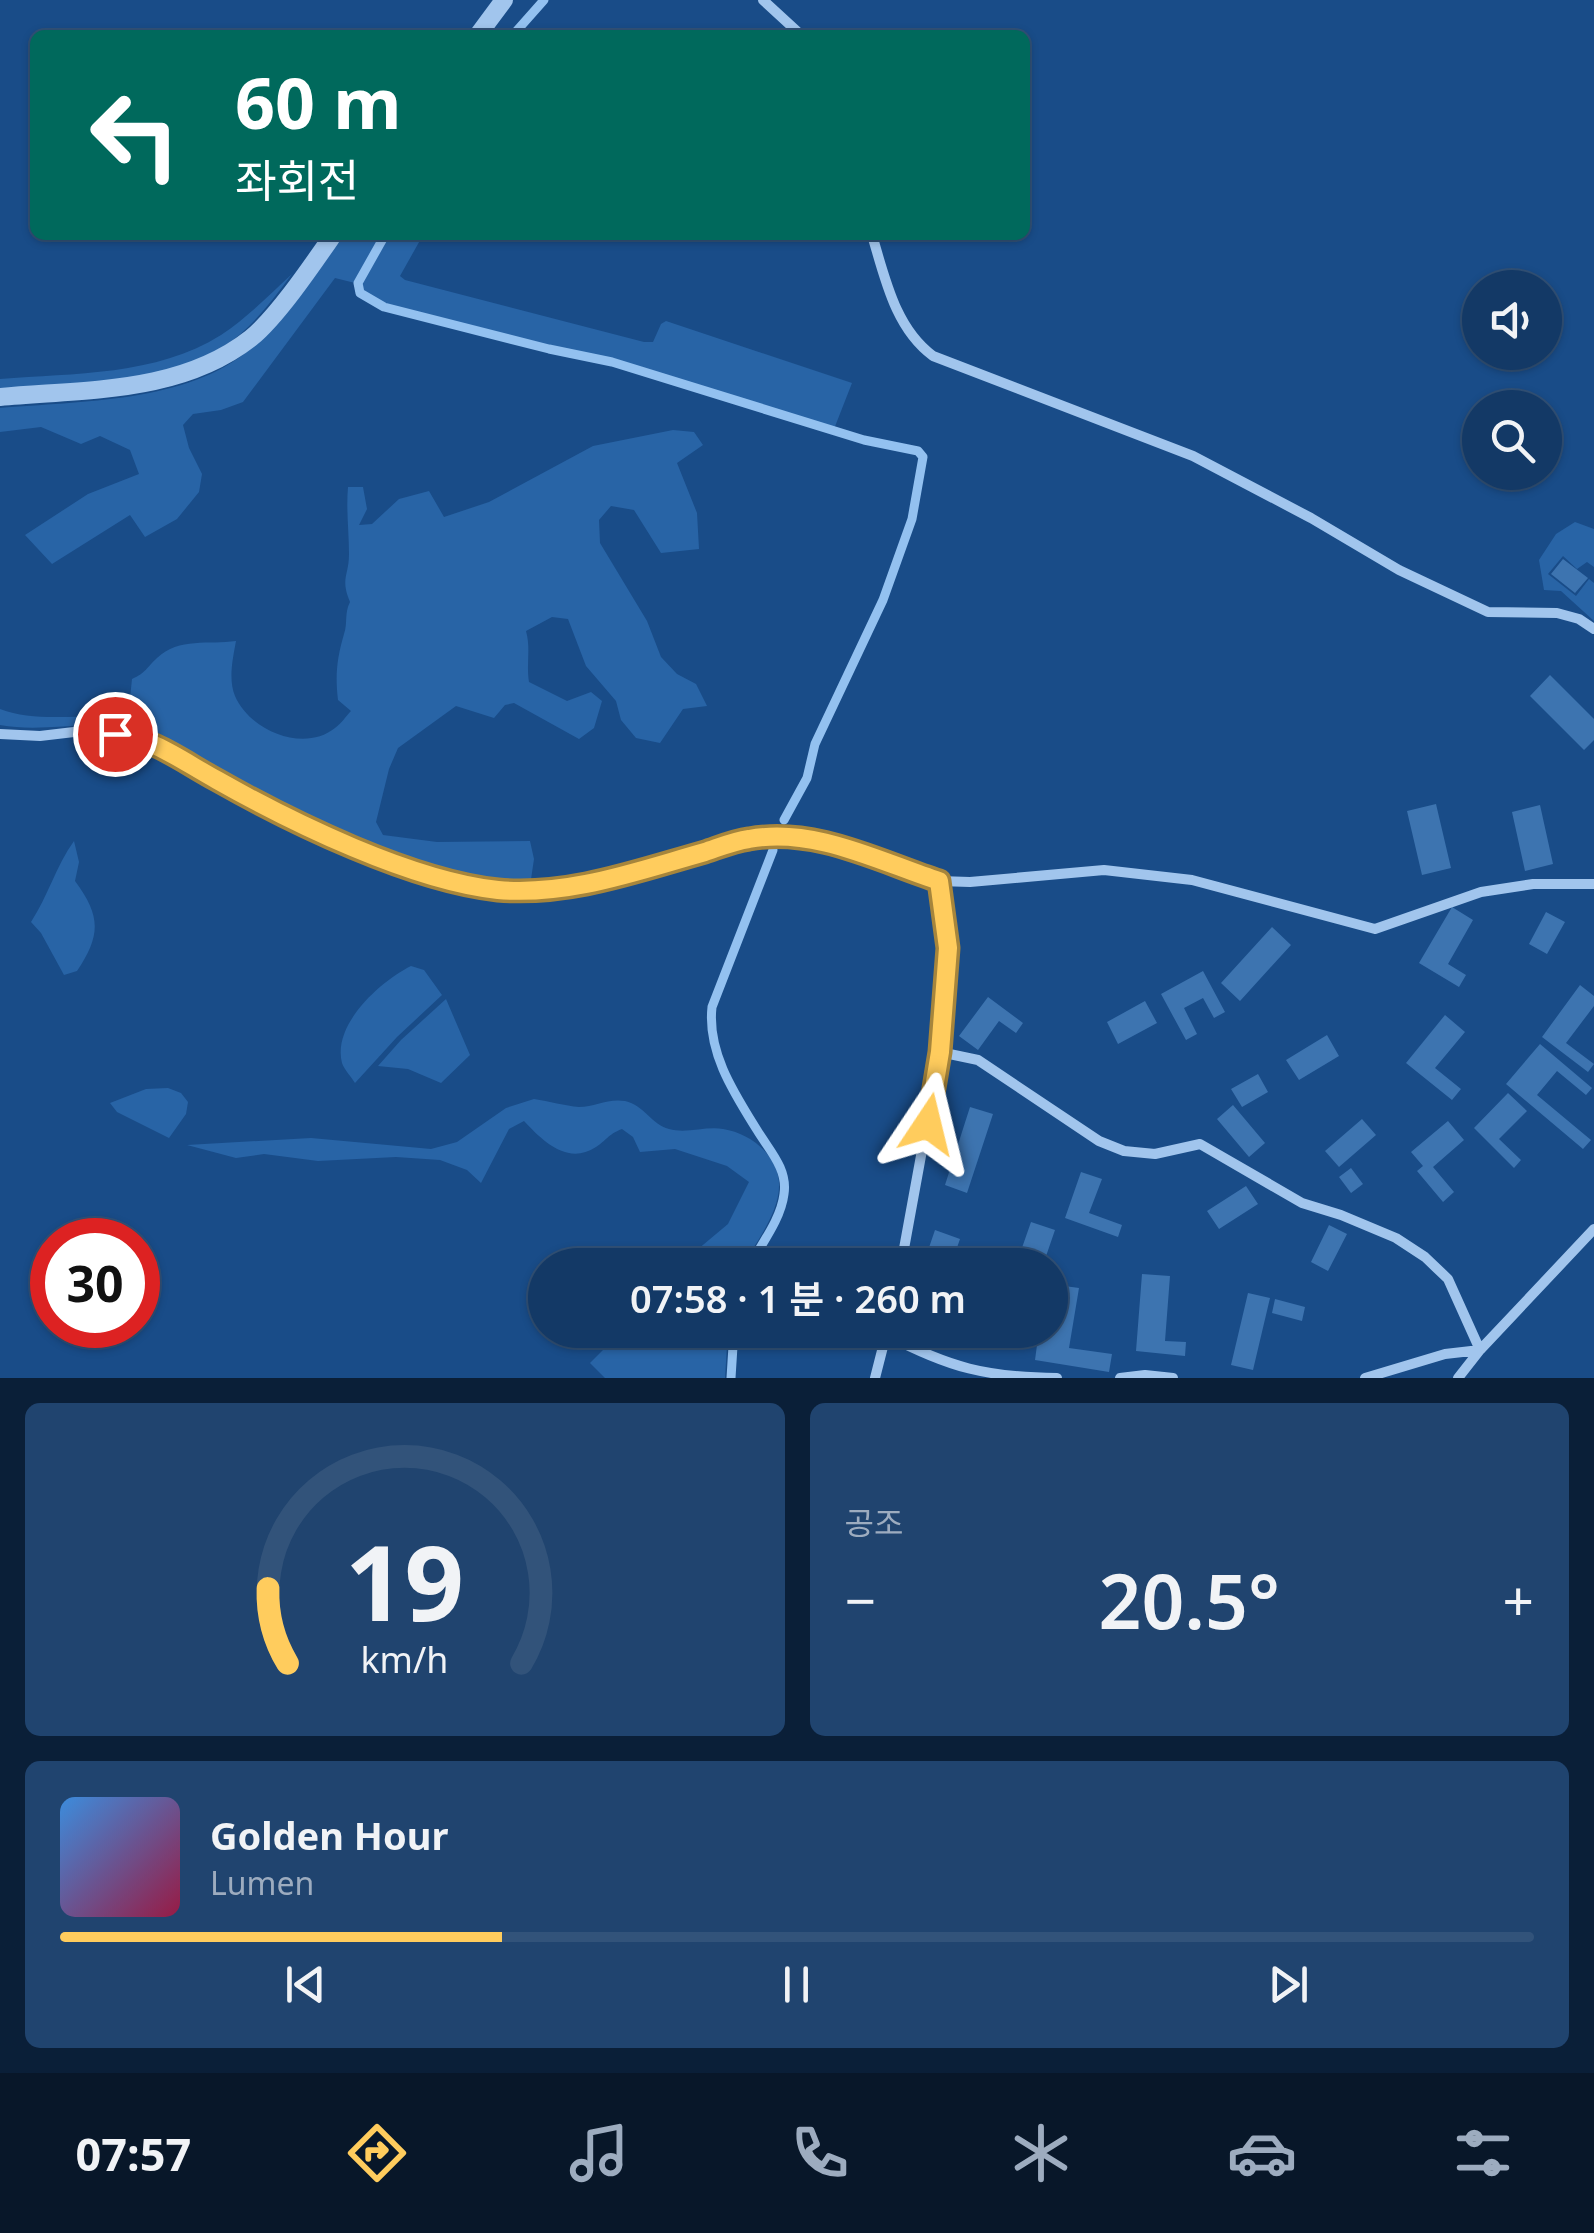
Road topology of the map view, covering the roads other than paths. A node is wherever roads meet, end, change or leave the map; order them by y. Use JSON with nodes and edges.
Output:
{"nodes":[{"id":1,"x":504,"y":0,"type":"edge"},
{"id":2,"x":762,"y":0,"type":"edge"},
{"id":3,"x":482,"y":30,"type":"edge"},
{"id":4,"x":795,"y":30,"type":"edge"},
{"id":5,"x":330,"y":240,"type":"edge"},
{"id":6,"x":874,"y":240,"type":"edge"},
{"id":7,"x":0,"y":397,"type":"edge"},
{"id":8,"x":1594,"y":630,"type":"edge"},
{"id":9,"x":0,"y":734,"type":"edge"},
{"id":10,"x":939,"y":881,"type":"junction"},
{"id":11,"x":1594,"y":884,"type":"edge"},
{"id":12,"x":940,"y":1052,"type":"junction"},
{"id":13,"x":1594,"y":1229,"type":"edge"},
{"id":14,"x":904,"y":1248,"type":"edge"},
{"id":15,"x":883,"y":1348,"type":"edge"},
{"id":16,"x":914,"y":1348,"type":"edge"},
{"id":17,"x":1480,"y":1350,"type":"junction"},
{"id":18,"x":875,"y":1378,"type":"edge"},
{"id":19,"x":1057,"y":1378,"type":"edge"},
{"id":20,"x":1120,"y":1378,"type":"edge"},
{"id":21,"x":1173,"y":1378,"type":"edge"},
{"id":22,"x":1365,"y":1378,"type":"edge"},
{"id":23,"x":1458,"y":1378,"type":"edge"}],
"edges":[{"from":1,"to":3,"type":"street"},
{"from":2,"to":4,"type":"street"},
{"from":5,"to":7,"type":"street"},
{"from":6,"to":8,"type":"street"},
{"from":9,"to":10,"type":"street"},
{"from":10,"to":11,"type":"street"},
{"from":10,"to":12,"type":"street"},
{"from":12,"to":14,"type":"street"},
{"from":12,"to":17,"type":"street"},
{"from":13,"to":17,"type":"street"},
{"from":15,"to":18,"type":"street"},
{"from":16,"to":19,"type":"street"},
{"from":17,"to":22,"type":"street"},
{"from":17,"to":23,"type":"street"},
{"from":20,"to":21,"type":"street"}]}
